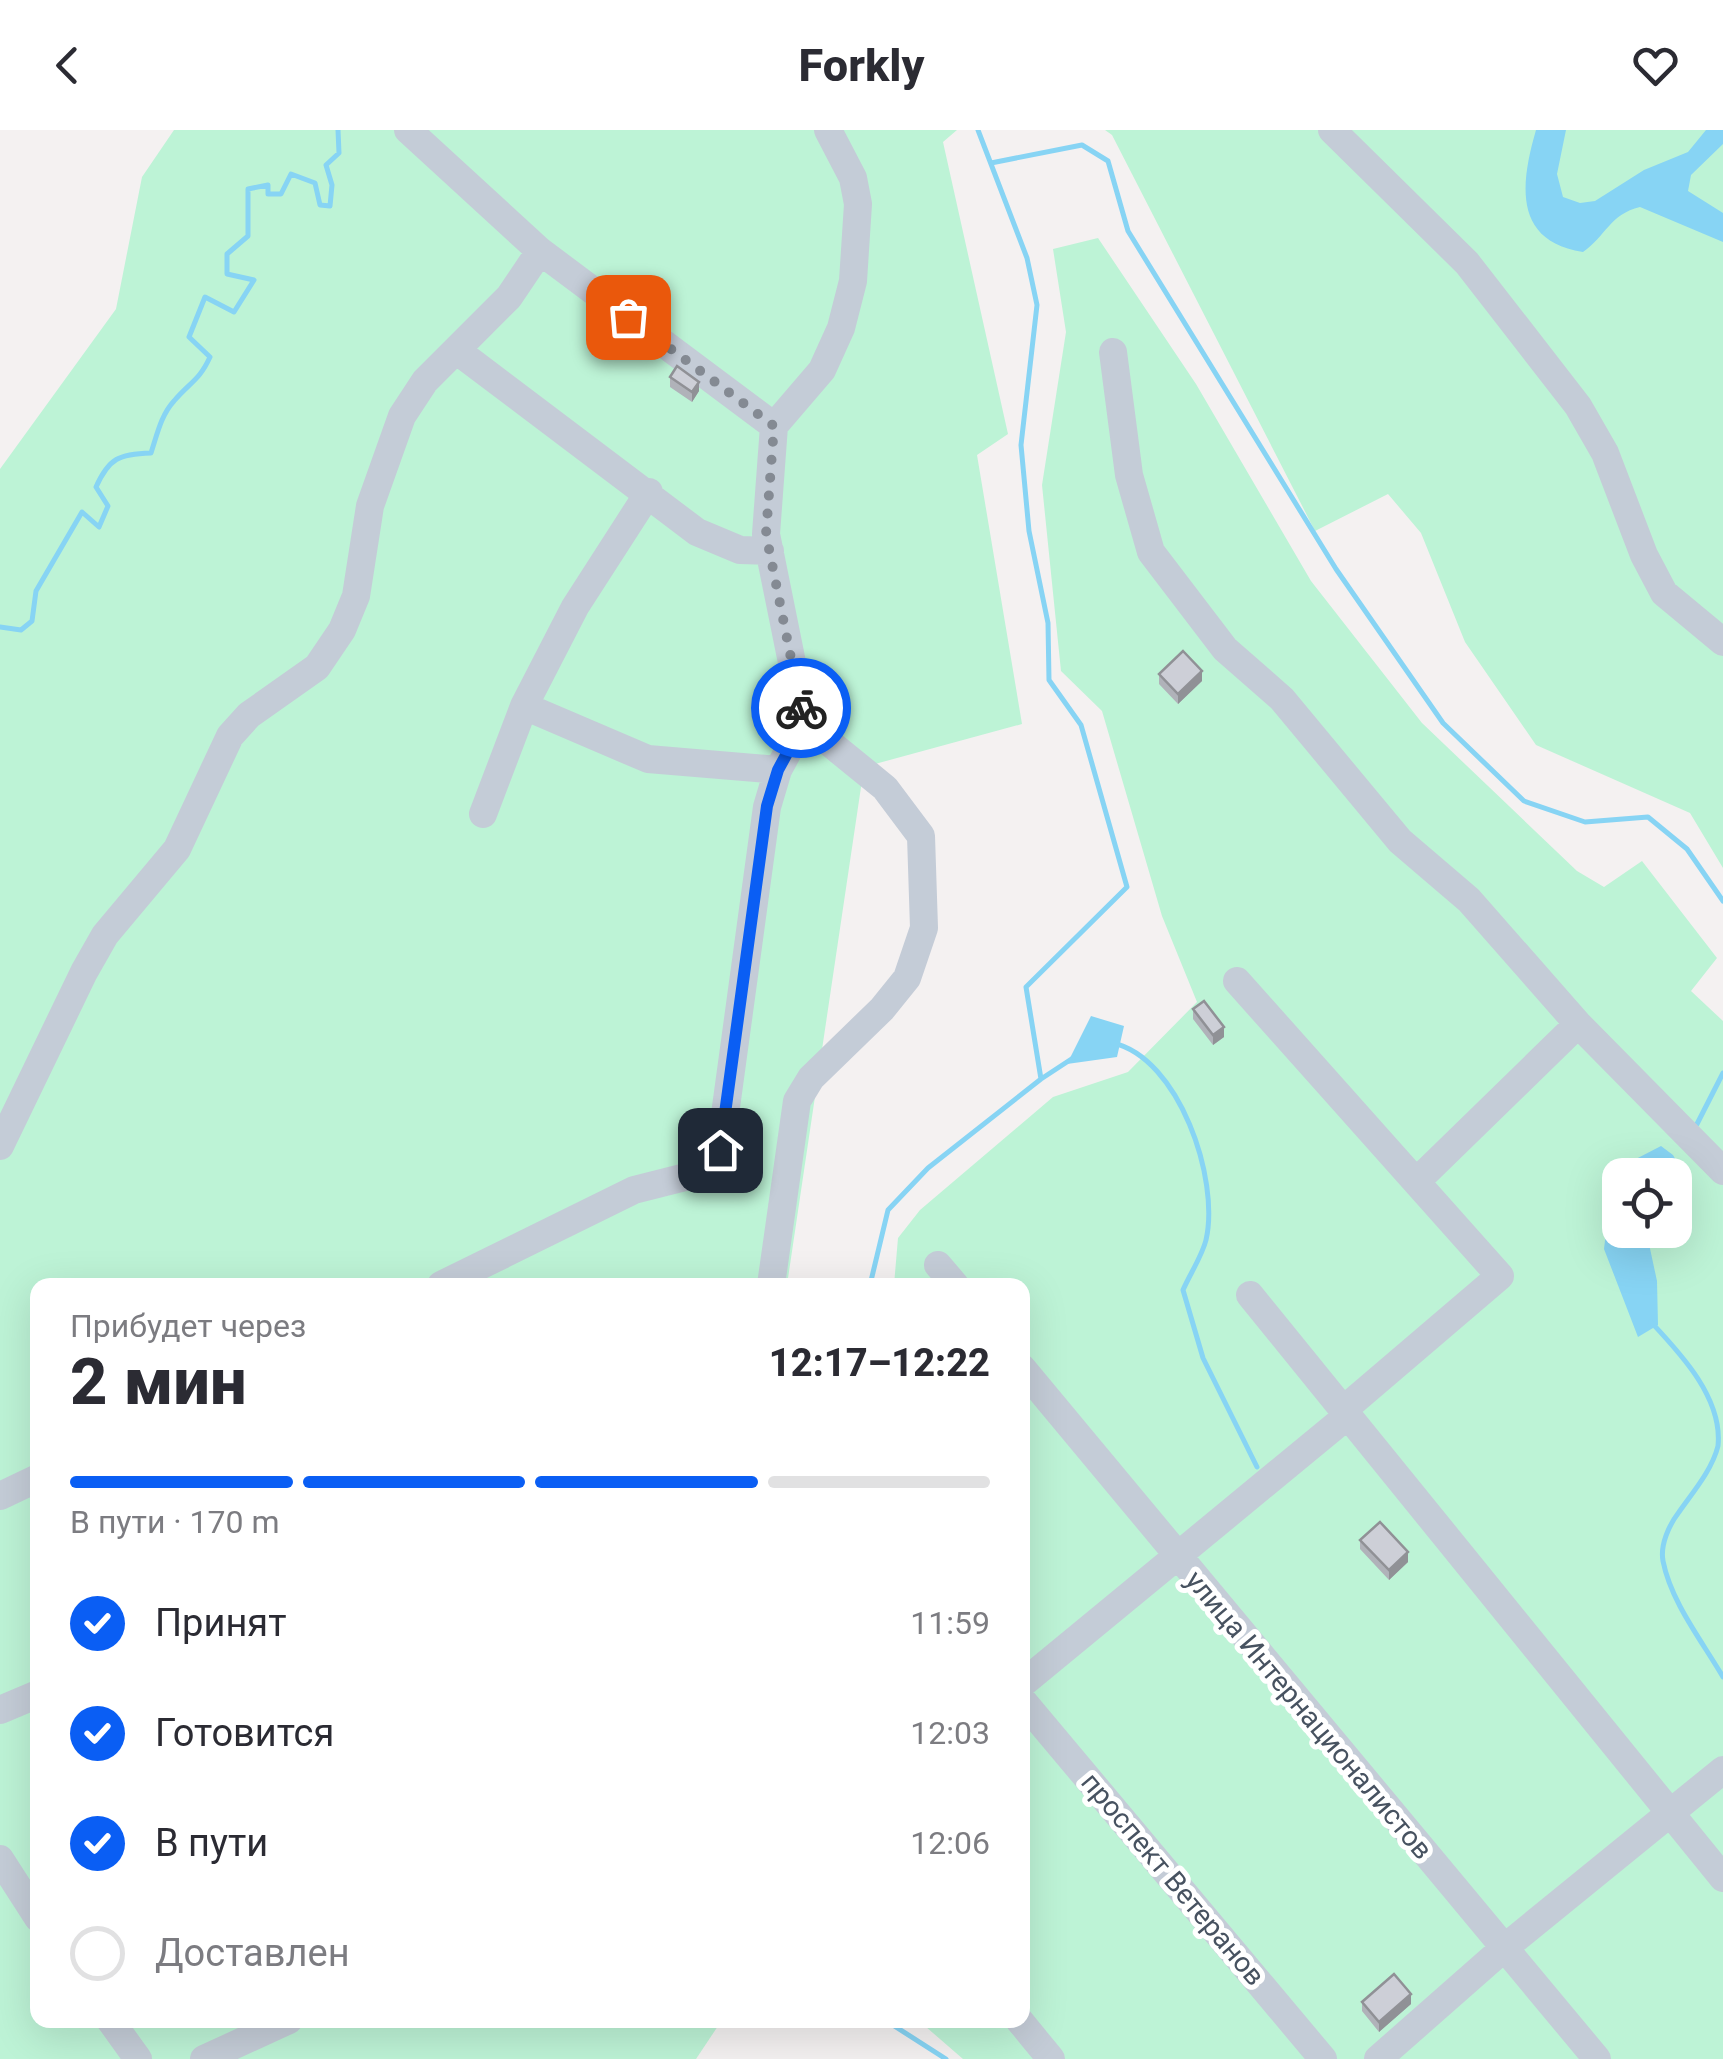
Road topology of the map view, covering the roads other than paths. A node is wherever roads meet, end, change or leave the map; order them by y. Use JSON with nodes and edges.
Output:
{"nodes":[{"id":1,"x":408,"y":130,"type":"edge"},
{"id":2,"x":828,"y":130,"type":"edge"},
{"id":3,"x":1332,"y":130,"type":"edge"},
{"id":4,"x":540,"y":252,"type":"junction"},
{"id":5,"x":456,"y":350,"type":"junction"},
{"id":6,"x":1112,"y":352,"type":"dead end"},
{"id":7,"x":774,"y":426,"type":"junction"},
{"id":8,"x":648,"y":492,"type":"junction"},
{"id":9,"x":770,"y":551,"type":"junction"},
{"id":10,"x":1723,"y":642,"type":"edge"},
{"id":11,"x":524,"y":706,"type":"junction"},
{"id":12,"x":804,"y":722,"type":"junction"},
{"id":13,"x":778,"y":770,"type":"junction"},
{"id":14,"x":483,"y":814,"type":"dead end"},
{"id":15,"x":1237,"y":981,"type":"dead end"},
{"id":16,"x":1578,"y":1024,"type":"junction"},
{"id":17,"x":0,"y":1146,"type":"edge"},
{"id":18,"x":1723,"y":1171,"type":"edge"},
{"id":19,"x":1418,"y":1180,"type":"junction"},
{"id":20,"x":455,"y":1278,"type":"edge"},
{"id":21,"x":772,"y":1278,"type":"edge"},
{"id":22,"x":1250,"y":1295,"type":"dead end"},
{"id":23,"x":1030,"y":1378,"type":"edge"},
{"id":24,"x":1344,"y":1414,"type":"junction"},
{"id":25,"x":30,"y":1482,"type":"edge"},
{"id":26,"x":0,"y":1496,"type":"edge"},
{"id":27,"x":1178,"y":1556,"type":"junction"},
{"id":28,"x":1030,"y":1677,"type":"edge"},
{"id":29,"x":30,"y":1697,"type":"edge"},
{"id":30,"x":0,"y":1710,"type":"edge"},
{"id":31,"x":1030,"y":1710,"type":"edge"},
{"id":32,"x":1723,"y":1770,"type":"edge"},
{"id":33,"x":1669,"y":1812,"type":"junction"},
{"id":34,"x":0,"y":1859,"type":"edge"},
{"id":35,"x":1723,"y":1878,"type":"edge"},
{"id":36,"x":30,"y":1906,"type":"edge"},
{"id":37,"x":1503,"y":1950,"type":"junction"},
{"id":38,"x":116,"y":2028,"type":"edge"},
{"id":39,"x":272,"y":2028,"type":"edge"},
{"id":40,"x":1026,"y":2028,"type":"edge"},
{"id":41,"x":138,"y":2059,"type":"edge"},
{"id":42,"x":204,"y":2059,"type":"edge"},
{"id":43,"x":1051,"y":2059,"type":"edge"},
{"id":44,"x":1324,"y":2059,"type":"edge"},
{"id":45,"x":1378,"y":2059,"type":"edge"},
{"id":46,"x":1597,"y":2059,"type":"edge"}],
"edges":[{"from":1,"to":4,"type":"street"},
{"from":2,"to":7,"type":"street"},
{"from":3,"to":10,"type":"street"},
{"from":4,"to":5,"type":"street"},
{"from":4,"to":7,"type":"street"},
{"from":5,"to":8,"type":"street"},
{"from":5,"to":17,"type":"street"},
{"from":6,"to":16,"type":"street"},
{"from":7,"to":9,"type":"street"},
{"from":8,"to":9,"type":"street"},
{"from":8,"to":11,"type":"street"},
{"from":9,"to":12,"type":"street"},
{"from":11,"to":13,"type":"street"},
{"from":11,"to":14,"type":"street"},
{"from":12,"to":13,"type":"street"},
{"from":12,"to":21,"type":"street"},
{"from":13,"to":20,"type":"street"},
{"from":15,"to":19,"type":"street"},
{"from":16,"to":18,"type":"street"},
{"from":16,"to":19,"type":"street"},
{"from":19,"to":24,"type":"street"},
{"from":22,"to":24,"type":"street"},
{"from":23,"to":27,"type":"street","name":"улица Интернационалистов"},
{"from":24,"to":27,"type":"street"},
{"from":24,"to":33,"type":"street"},
{"from":25,"to":26,"type":"street"},
{"from":27,"to":28,"type":"street"},
{"from":27,"to":37,"type":"street","name":"улица Интернационалистов"},
{"from":29,"to":30,"type":"street"},
{"from":31,"to":44,"type":"street","name":"проспект Ветеранов"},
{"from":32,"to":33,"type":"street"},
{"from":33,"to":35,"type":"street"},
{"from":33,"to":37,"type":"street"},
{"from":34,"to":36,"type":"street"},
{"from":37,"to":45,"type":"street"},
{"from":37,"to":46,"type":"street","name":"улица Интернационалистов"},
{"from":38,"to":41,"type":"street"},
{"from":39,"to":42,"type":"street"},
{"from":40,"to":43,"type":"street"}]}
